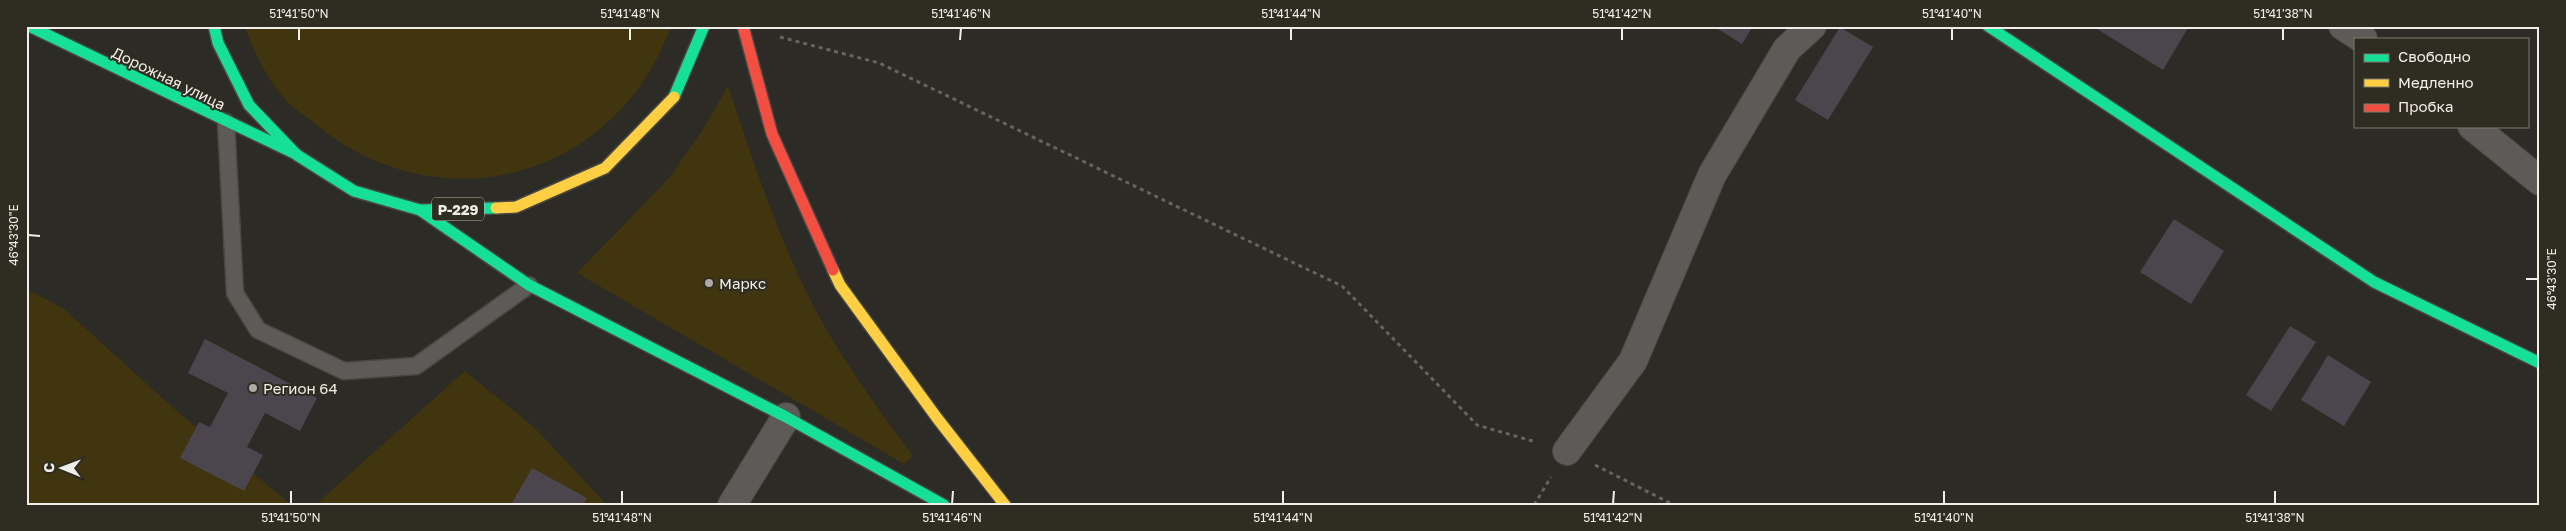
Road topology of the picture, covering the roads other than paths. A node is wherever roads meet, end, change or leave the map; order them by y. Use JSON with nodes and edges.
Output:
{"nodes":[{"id":1,"x":29,"y":26,"type":"edge"},
{"id":2,"x":214,"y":26,"type":"edge"},
{"id":3,"x":704,"y":26,"type":"edge"},
{"id":4,"x":1812,"y":26,"type":"edge"},
{"id":5,"x":1988,"y":26,"type":"edge"},
{"id":6,"x":2343,"y":26,"type":"edge"},
{"id":7,"x":743,"y":27,"type":"edge"},
{"id":8,"x":2361,"y":38,"type":"edge"},
{"id":9,"x":226,"y":122,"type":"junction"},
{"id":10,"x":2474,"y":128,"type":"edge"},
{"id":11,"x":297,"y":155,"type":"junction"},
{"id":12,"x":2540,"y":181,"type":"edge"},
{"id":13,"x":420,"y":210,"type":"junction"},
{"id":14,"x":530,"y":285,"type":"junction"},
{"id":15,"x":2540,"y":363,"type":"edge"},
{"id":16,"x":786,"y":417,"type":"junction"},
{"id":17,"x":1567,"y":451,"type":"road end"},
{"id":18,"x":732,"y":505,"type":"edge"},
{"id":19,"x":944,"y":505,"type":"edge"},
{"id":20,"x":1005,"y":505,"type":"edge"}],
"edges":[{"from":1,"to":9,"type":"main road","name":"Дорожная улица"},
{"from":2,"to":11,"type":"main road","number":"Р-229"},
{"from":3,"to":13,"type":"main road","number":"Р-229"},
{"from":4,"to":17,"type":"street"},
{"from":5,"to":15,"type":"main road"},
{"from":6,"to":8,"type":"street"},
{"from":7,"to":20,"type":"main road"},
{"from":9,"to":11,"type":"main road","name":"Дорожная улица"},
{"from":9,"to":14,"type":"lane"},
{"from":10,"to":12,"type":"street"},
{"from":11,"to":13,"type":"main road","number":"Р-229"},
{"from":13,"to":14,"type":"main road","number":"Р-229"},
{"from":14,"to":16,"type":"main road","number":"Р-229"},
{"from":16,"to":18,"type":"street"},
{"from":16,"to":19,"type":"main road","number":"Р-229"}]}
